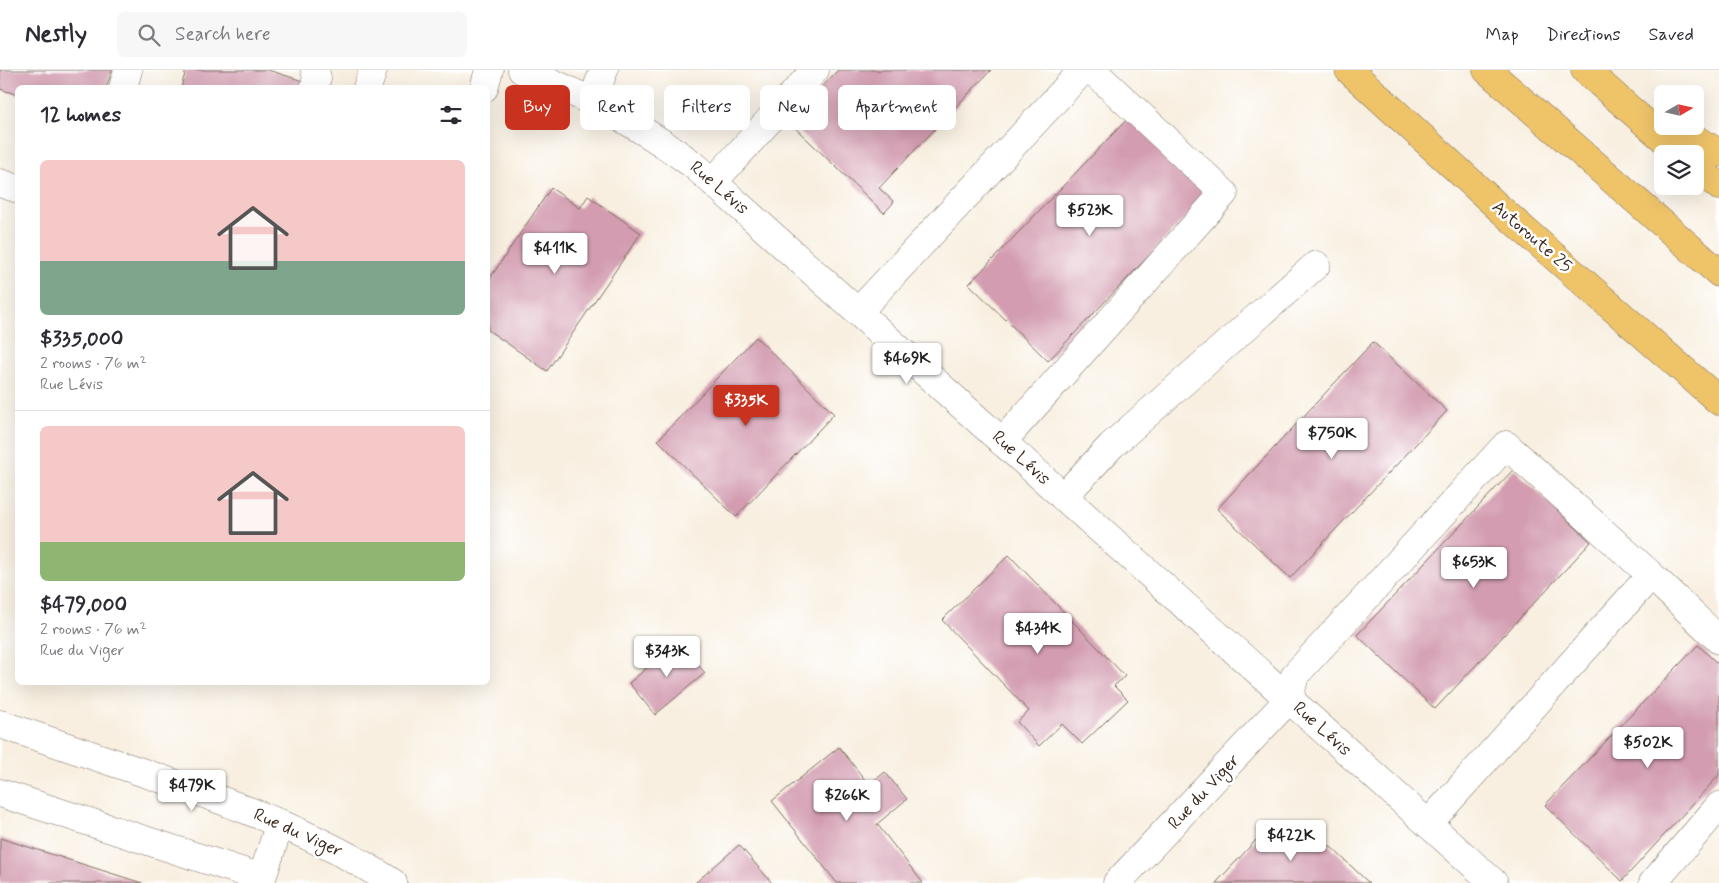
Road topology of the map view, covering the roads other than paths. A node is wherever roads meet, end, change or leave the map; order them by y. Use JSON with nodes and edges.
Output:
{"nodes":[{"id":1,"x":128,"y":70,"type":"edge"},
{"id":2,"x":315,"y":70,"type":"edge"},
{"id":3,"x":373,"y":70,"type":"edge"},
{"id":4,"x":490,"y":70,"type":"edge"},
{"id":5,"x":522,"y":70,"type":"edge"},
{"id":6,"x":604,"y":70,"type":"edge"},
{"id":7,"x":815,"y":70,"type":"edge"},
{"id":8,"x":1083,"y":70,"type":"edge"},
{"id":9,"x":1092,"y":70,"type":"edge"},
{"id":10,"x":1349,"y":70,"type":"edge"},
{"id":11,"x":1486,"y":70,"type":"edge"},
{"id":12,"x":1589,"y":74,"type":"edge"},
{"id":13,"x":124,"y":85,"type":"edge"},
{"id":14,"x":315,"y":85,"type":"edge"},
{"id":15,"x":368,"y":85,"type":"edge"},
{"id":16,"x":485,"y":85,"type":"edge"},
{"id":17,"x":598,"y":85,"type":"edge"},
{"id":18,"x":580,"y":96,"type":"edge"},
{"id":19,"x":1654,"y":114,"type":"edge"},
{"id":20,"x":640,"y":130,"type":"edge"},
{"id":21,"x":1689,"y":135,"type":"edge"},
{"id":22,"x":1671,"y":145,"type":"edge"},
{"id":23,"x":1719,"y":153,"type":"edge"},
{"id":24,"x":1704,"y":174,"type":"edge"},
{"id":25,"x":713,"y":182,"type":"junction"},
{"id":26,"x":0,"y":183,"type":"edge"},
{"id":27,"x":1719,"y":186,"type":"edge"},
{"id":28,"x":15,"y":187,"type":"edge"},
{"id":29,"x":1316,"y":265,"type":"dead end"},
{"id":30,"x":1719,"y":273,"type":"edge"},
{"id":31,"x":858,"y":312,"type":"junction"},
{"id":32,"x":1719,"y":401,"type":"edge"},
{"id":33,"x":1002,"y":442,"type":"junction"},
{"id":34,"x":1064,"y":497,"type":"junction"},
{"id":35,"x":1651,"y":575,"type":"junction"},
{"id":36,"x":1719,"y":640,"type":"edge"},
{"id":37,"x":1289,"y":699,"type":"junction"},
{"id":38,"x":0,"y":724,"type":"edge"},
{"id":39,"x":0,"y":792,"type":"edge"},
{"id":40,"x":1719,"y":806,"type":"edge"},
{"id":41,"x":280,"y":823,"type":"junction"},
{"id":42,"x":1428,"y":824,"type":"junction"},
{"id":43,"x":261,"y":880,"type":"edge"},
{"id":44,"x":393,"y":883,"type":"edge"},
{"id":45,"x":1117,"y":883,"type":"edge"},
{"id":46,"x":1494,"y":883,"type":"edge"},
{"id":47,"x":1653,"y":883,"type":"edge"}],
"edges":[{"from":1,"to":13,"type":"street"},
{"from":2,"to":14,"type":"street"},
{"from":3,"to":15,"type":"street"},
{"from":4,"to":16,"type":"street"},
{"from":5,"to":18,"type":"street","name":"Rue Lévis"},
{"from":6,"to":17,"type":"street"},
{"from":7,"to":25,"type":"street"},
{"from":8,"to":31,"type":"street"},
{"from":9,"to":33,"type":"street"},
{"from":10,"to":32,"type":"highway","name":"Autoroute 25"},
{"from":11,"to":30,"type":"highway"},
{"from":12,"to":19,"type":"highway"},
{"from":12,"to":22,"type":"highway"},
{"from":20,"to":25,"type":"street","name":"Rue Lévis"},
{"from":21,"to":23,"type":"highway"},
{"from":24,"to":27,"type":"highway"},
{"from":25,"to":31,"type":"street","name":"Rue Lévis"},
{"from":26,"to":28,"type":"street"},
{"from":29,"to":34,"type":"street"},
{"from":31,"to":33,"type":"street","name":"Rue Lévis"},
{"from":33,"to":34,"type":"street","name":"Rue Lévis"},
{"from":34,"to":37,"type":"street","name":"Rue Lévis"},
{"from":35,"to":36,"type":"street"},
{"from":35,"to":37,"type":"street"},
{"from":35,"to":42,"type":"street"},
{"from":37,"to":42,"type":"street","name":"Rue Lévis"},
{"from":37,"to":45,"type":"street","name":"Rue du Viger"},
{"from":38,"to":41,"type":"street","name":"Rue du Viger"},
{"from":39,"to":43,"type":"street"},
{"from":40,"to":47,"type":"street"},
{"from":41,"to":43,"type":"street"},
{"from":41,"to":44,"type":"street","name":"Rue du Viger"},
{"from":42,"to":46,"type":"street","name":"Rue Lévis"}]}
